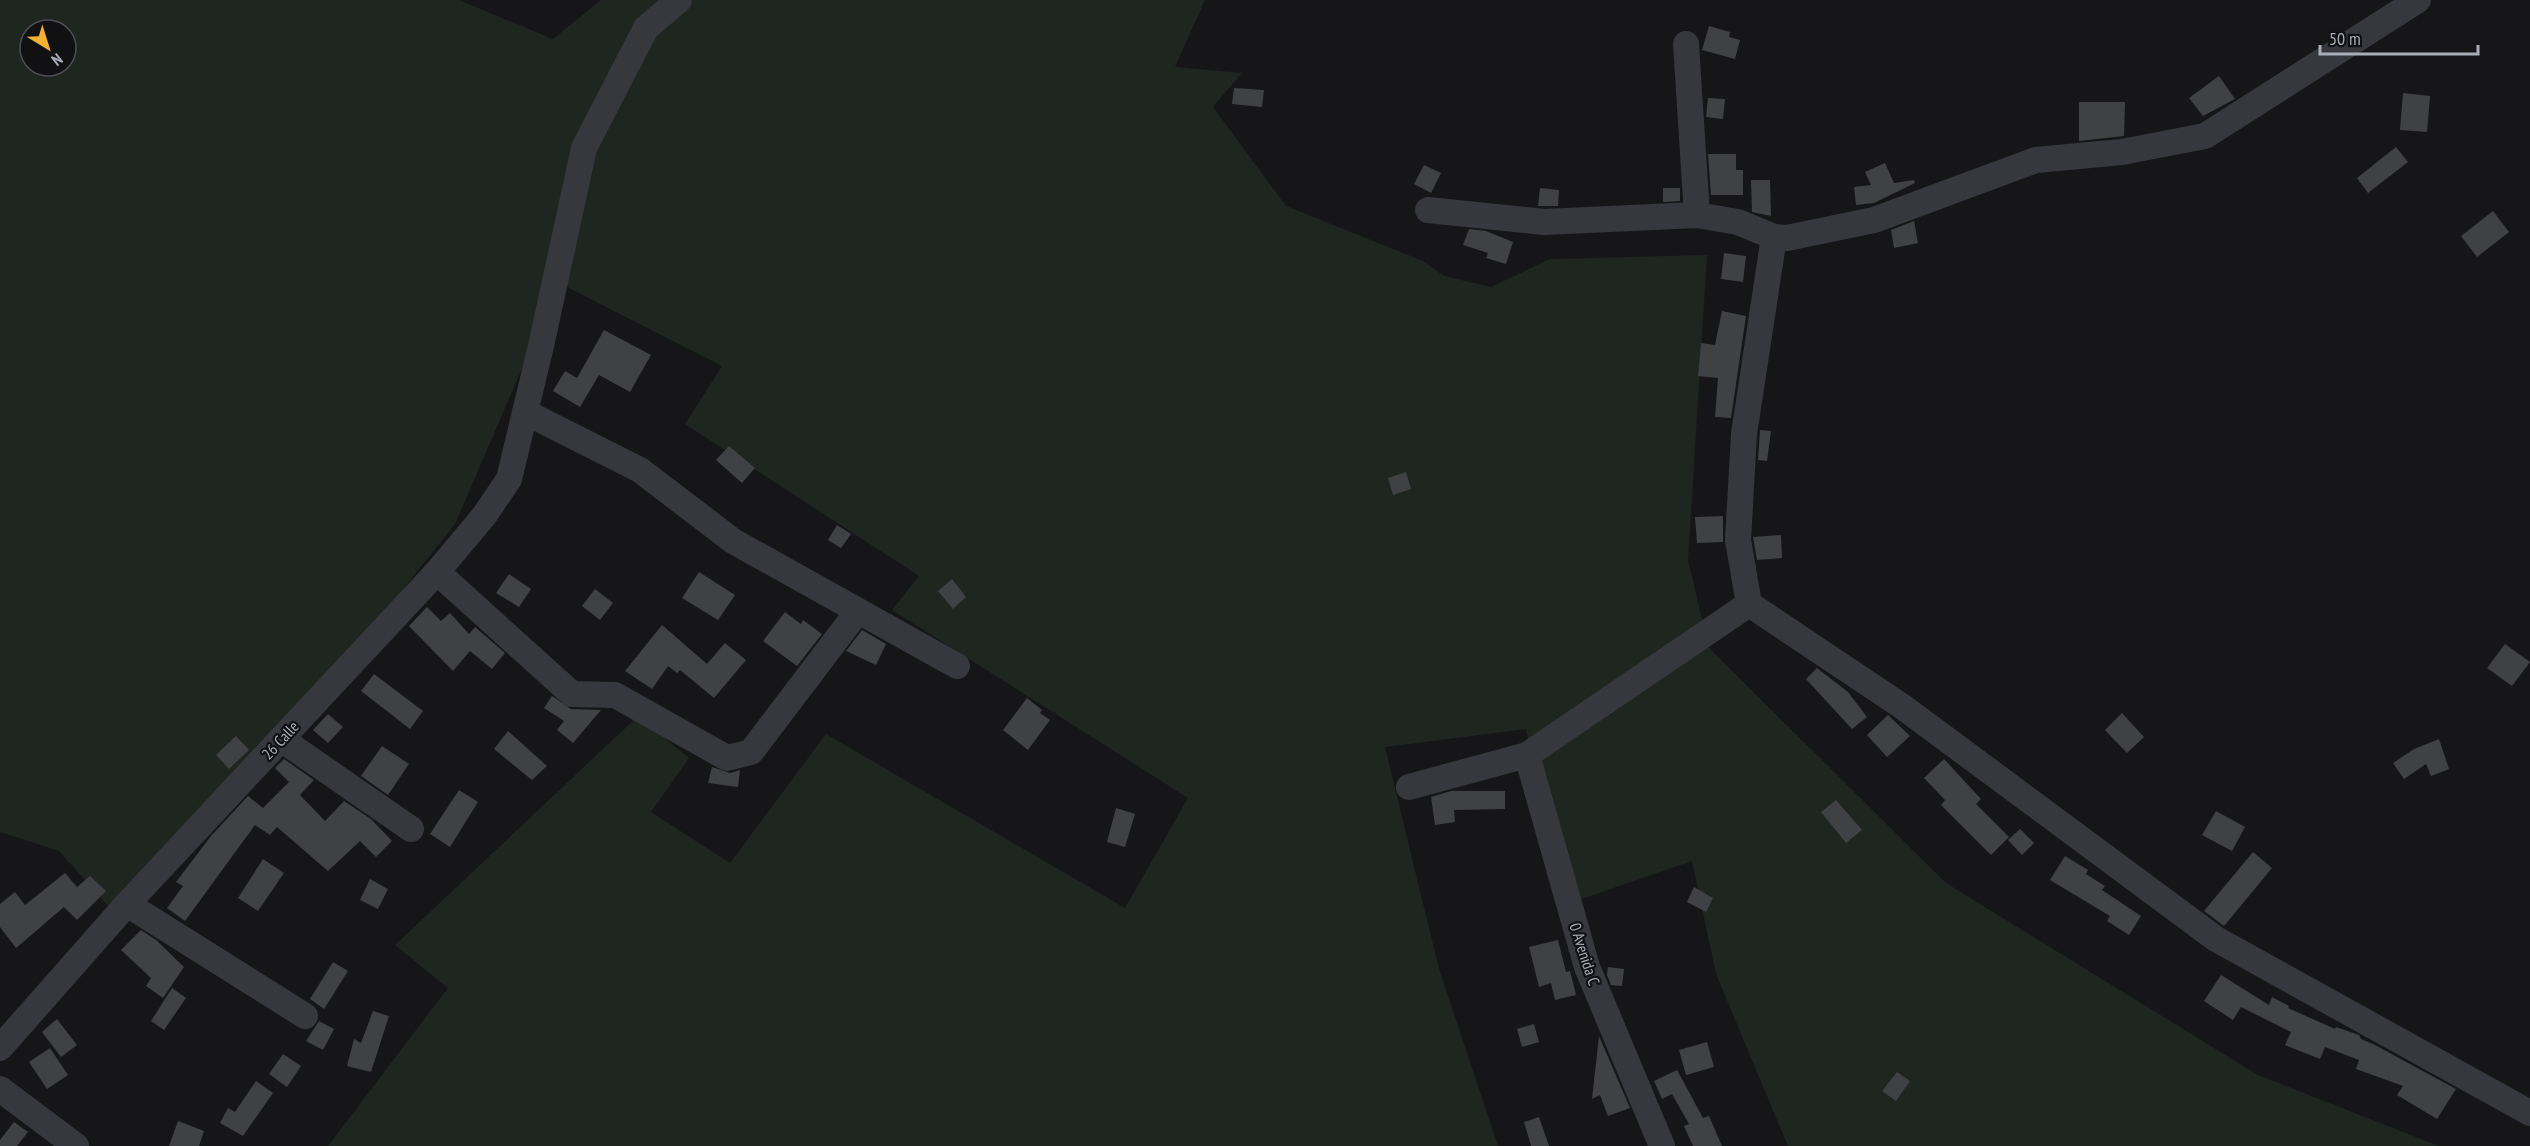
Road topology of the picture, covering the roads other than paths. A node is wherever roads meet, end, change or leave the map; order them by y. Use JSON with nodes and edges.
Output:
{"nodes":[{"id":1,"x":679,"y":0,"type":"edge"},
{"id":2,"x":2418,"y":0,"type":"edge"},
{"id":3,"x":1686,"y":44,"type":"dead end"},
{"id":4,"x":1428,"y":210,"type":"dead end"},
{"id":5,"x":1697,"y":215,"type":"junction"},
{"id":6,"x":1774,"y":237,"type":"junction"},
{"id":7,"x":525,"y":412,"type":"junction"},
{"id":8,"x":437,"y":572,"type":"junction"},
{"id":9,"x":1749,"y":604,"type":"junction"},
{"id":10,"x":858,"y":611,"type":"junction"},
{"id":11,"x":957,"y":666,"type":"dead end"},
{"id":12,"x":281,"y":739,"type":"junction"},
{"id":13,"x":1527,"y":755,"type":"junction"},
{"id":14,"x":1408,"y":788,"type":"dead end"},
{"id":15,"x":411,"y":829,"type":"dead end"},
{"id":16,"x":128,"y":904,"type":"junction"},
{"id":17,"x":305,"y":1016,"type":"dead end"},
{"id":18,"x":0,"y":1048,"type":"edge"},
{"id":19,"x":0,"y":1089,"type":"edge"},
{"id":20,"x":2530,"y":1113,"type":"edge"},
{"id":21,"x":76,"y":1146,"type":"edge"},
{"id":22,"x":1662,"y":1146,"type":"edge"}],
"edges":[{"from":1,"to":7,"type":"street","name":"26 Calle"},
{"from":2,"to":6,"type":"street"},
{"from":3,"to":5,"type":"street"},
{"from":4,"to":5,"type":"street"},
{"from":5,"to":6,"type":"street"},
{"from":6,"to":9,"type":"street"},
{"from":7,"to":8,"type":"street","name":"26 Calle"},
{"from":7,"to":10,"type":"street"},
{"from":8,"to":10,"type":"street"},
{"from":8,"to":12,"type":"street","name":"26 Calle"},
{"from":9,"to":13,"type":"street"},
{"from":9,"to":20,"type":"street"},
{"from":10,"to":11,"type":"street"},
{"from":12,"to":15,"type":"street"},
{"from":12,"to":16,"type":"street","name":"26 Calle"},
{"from":13,"to":14,"type":"street"},
{"from":13,"to":22,"type":"street","name":"0 Avenida C"},
{"from":16,"to":17,"type":"street"},
{"from":16,"to":18,"type":"street","name":"26 Calle"},
{"from":19,"to":21,"type":"street"}]}
